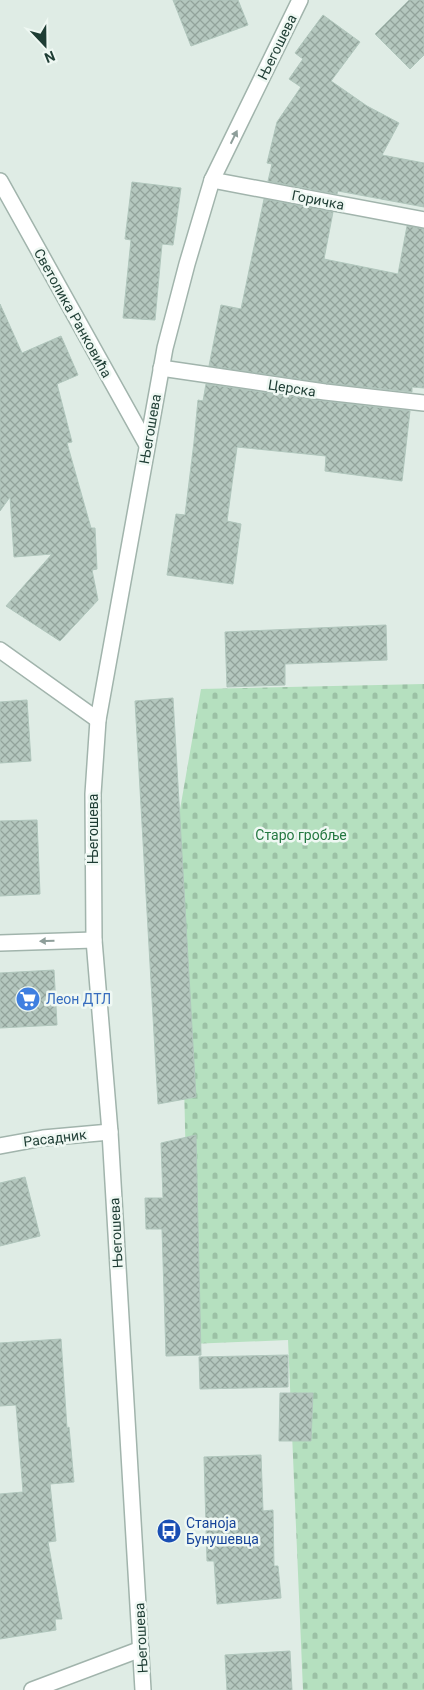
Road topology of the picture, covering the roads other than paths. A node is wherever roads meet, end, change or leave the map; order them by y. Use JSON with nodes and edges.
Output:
{"nodes":[{"id":1,"x":300,"y":0,"type":"edge"},
{"id":2,"x":212,"y":180,"type":"junction"},
{"id":3,"x":0,"y":181,"type":"edge"},
{"id":4,"x":424,"y":220,"type":"edge"},
{"id":5,"x":161,"y":368,"type":"junction"},
{"id":6,"x":424,"y":403,"type":"edge"},
{"id":7,"x":147,"y":445,"type":"junction"},
{"id":8,"x":0,"y":650,"type":"edge"},
{"id":9,"x":98,"y":720,"type":"junction"},
{"id":10,"x":94,"y":940,"type":"junction"},
{"id":11,"x":0,"y":943,"type":"edge"},
{"id":12,"x":110,"y":1132,"type":"junction"},
{"id":13,"x":0,"y":1146,"type":"edge"},
{"id":14,"x":141,"y":1649,"type":"junction"},
{"id":15,"x":32,"y":1690,"type":"edge"},
{"id":16,"x":143,"y":1690,"type":"edge"}],
"edges":[{"from":2,"to":1,"type":"street","name":"Његошева","one_way":true},
{"from":2,"to":4,"type":"street","name":"Горичка"},
{"from":2,"to":5,"type":"street","name":"Његошева"},
{"from":3,"to":7,"type":"street","name":"Светолика Ранковића"},
{"from":5,"to":6,"type":"street","name":"Церска"},
{"from":5,"to":7,"type":"street","name":"Његошева"},
{"from":7,"to":9,"type":"street","name":"Његошева"},
{"from":8,"to":9,"type":"street"},
{"from":9,"to":10,"type":"street","name":"Његошева"},
{"from":10,"to":11,"type":"street","one_way":true},
{"from":10,"to":12,"type":"street","name":"Његошева"},
{"from":12,"to":13,"type":"street","name":"Расадник"},
{"from":12,"to":14,"type":"street","name":"Његошева"},
{"from":14,"to":15,"type":"street"},
{"from":14,"to":16,"type":"street","name":"Његошева"}]}
